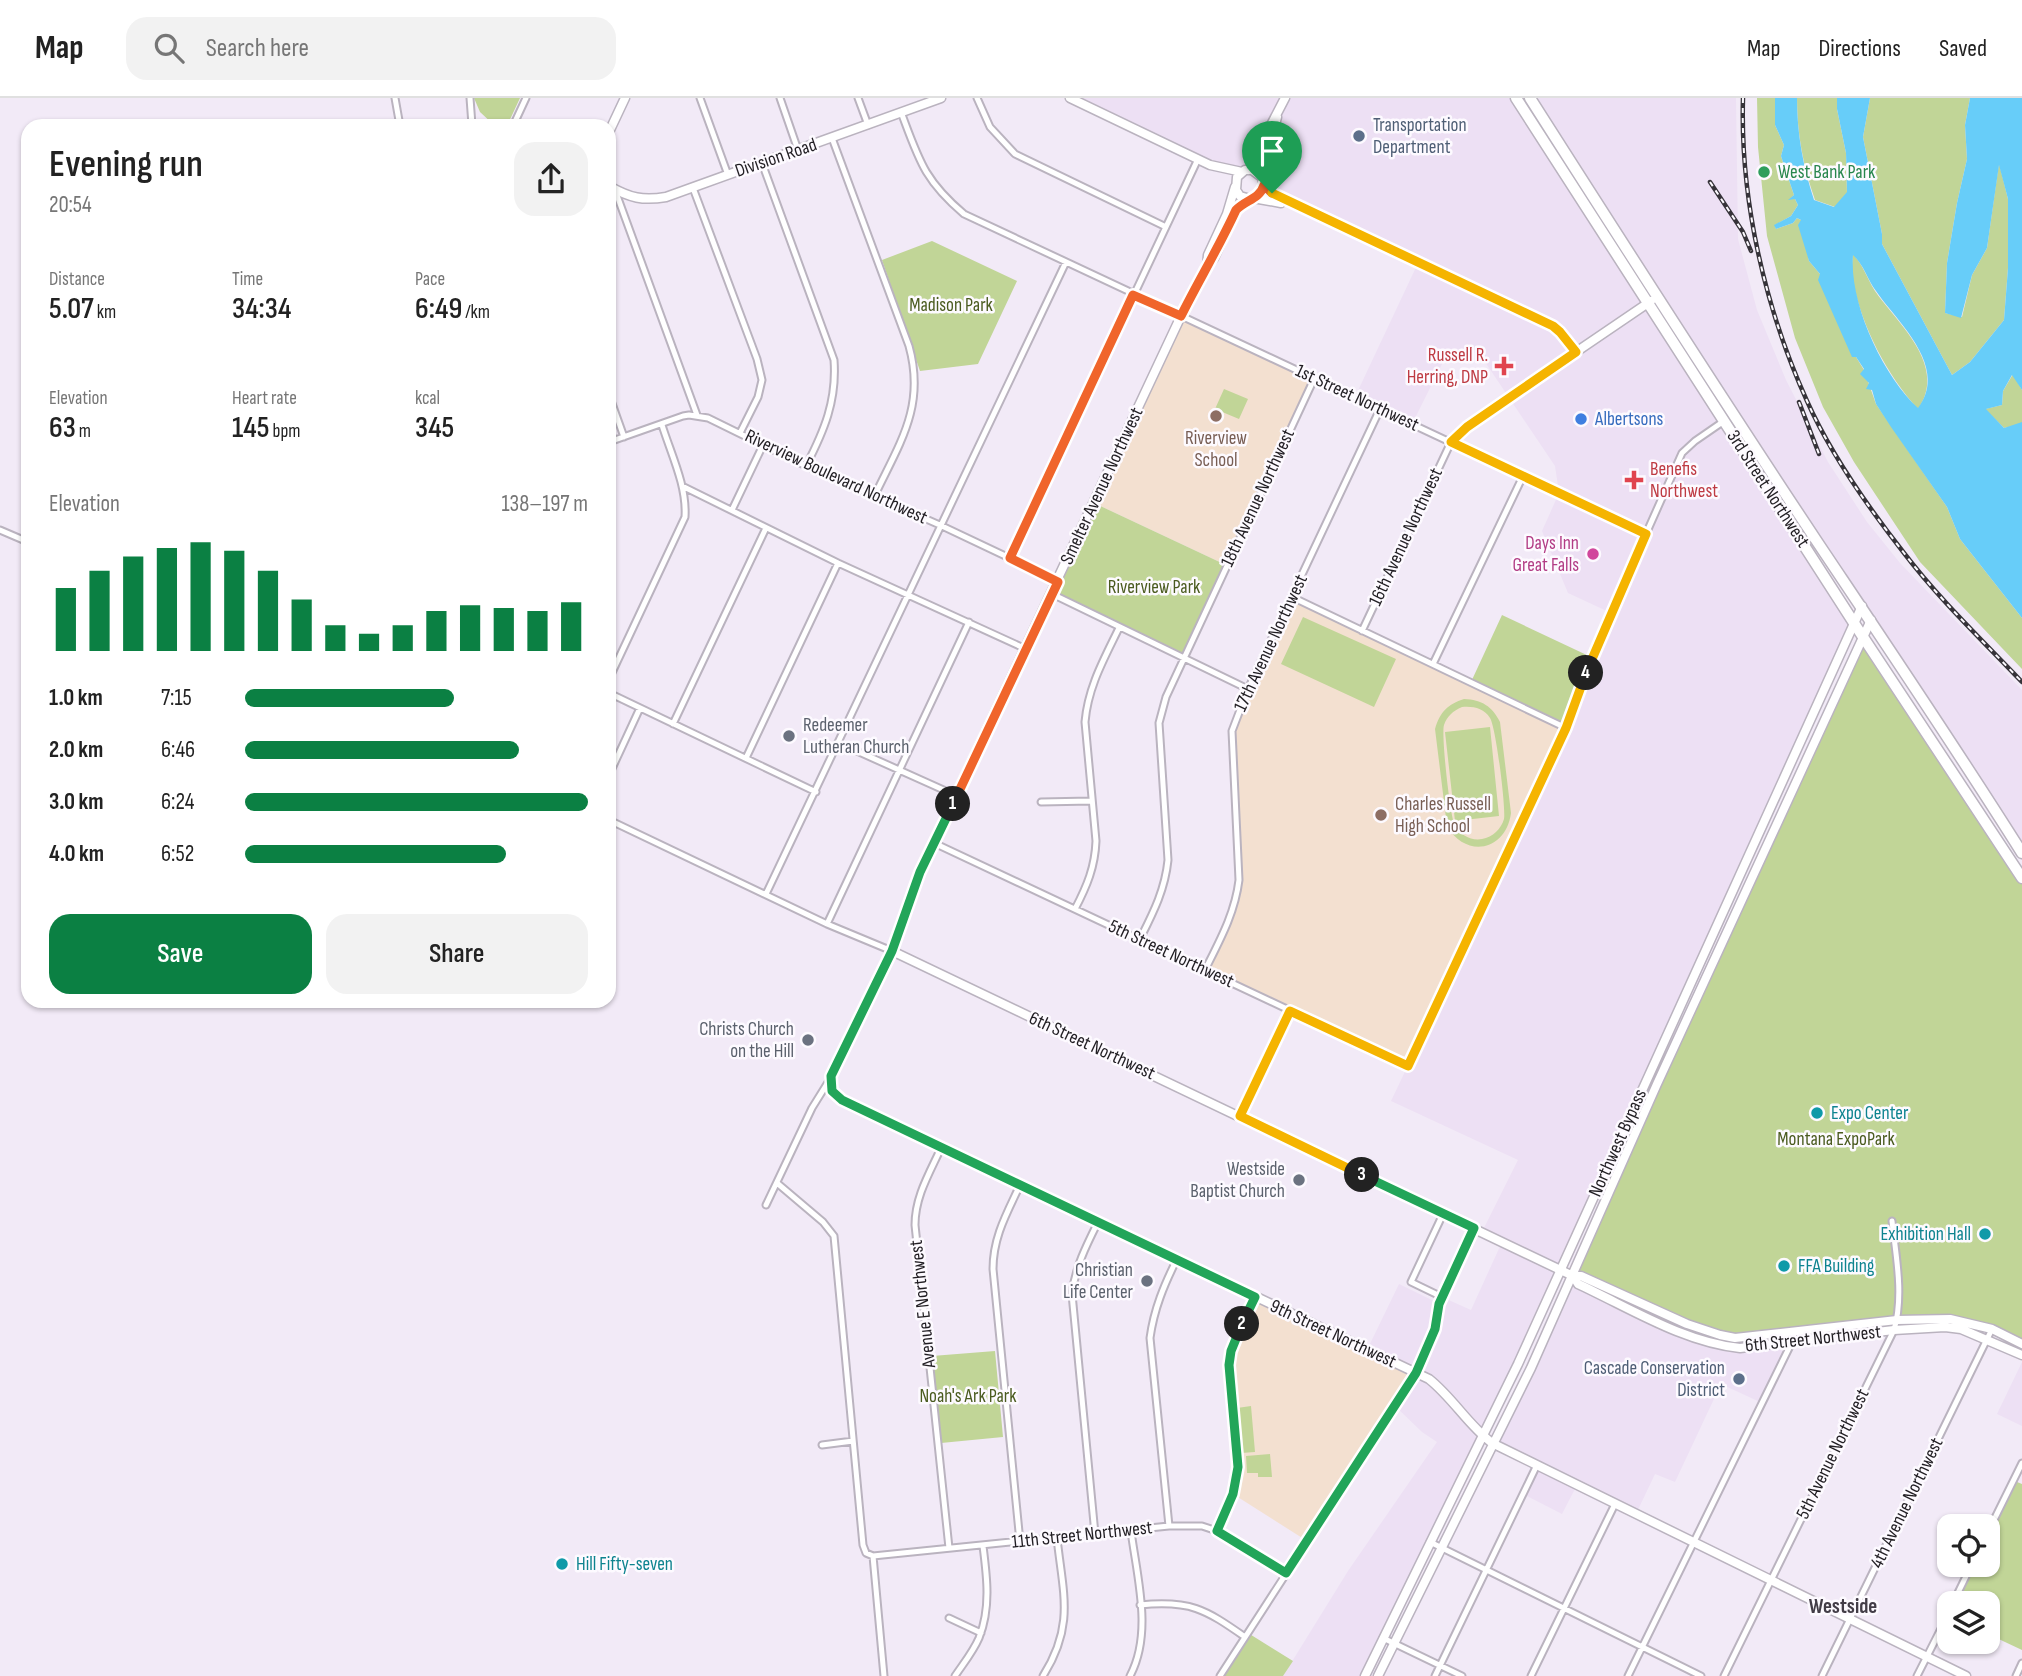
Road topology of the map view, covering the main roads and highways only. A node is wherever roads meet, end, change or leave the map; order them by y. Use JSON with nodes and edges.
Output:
{"nodes":[{"id":1,"x":1516,"y":98,"type":"edge"},
{"id":2,"x":1530,"y":98,"type":"edge"},
{"id":3,"x":1652,"y":300,"type":"junction"},
{"id":4,"x":1729,"y":418,"type":"junction"},
{"id":5,"x":2022,"y":853,"type":"edge"},
{"id":6,"x":2022,"y":878,"type":"edge"}],
"edges":[{"from":1,"to":3,"type":"highway","name":"3rd Street Northwest"},
{"from":2,"to":3,"type":"highway","name":"3rd Street Northwest"},
{"from":3,"to":4,"type":"highway","name":"3rd Street Northwest"},
{"from":4,"to":5,"type":"highway","name":"3rd Street Northwest"},
{"from":4,"to":6,"type":"highway","name":"3rd Street Northwest"}]}
